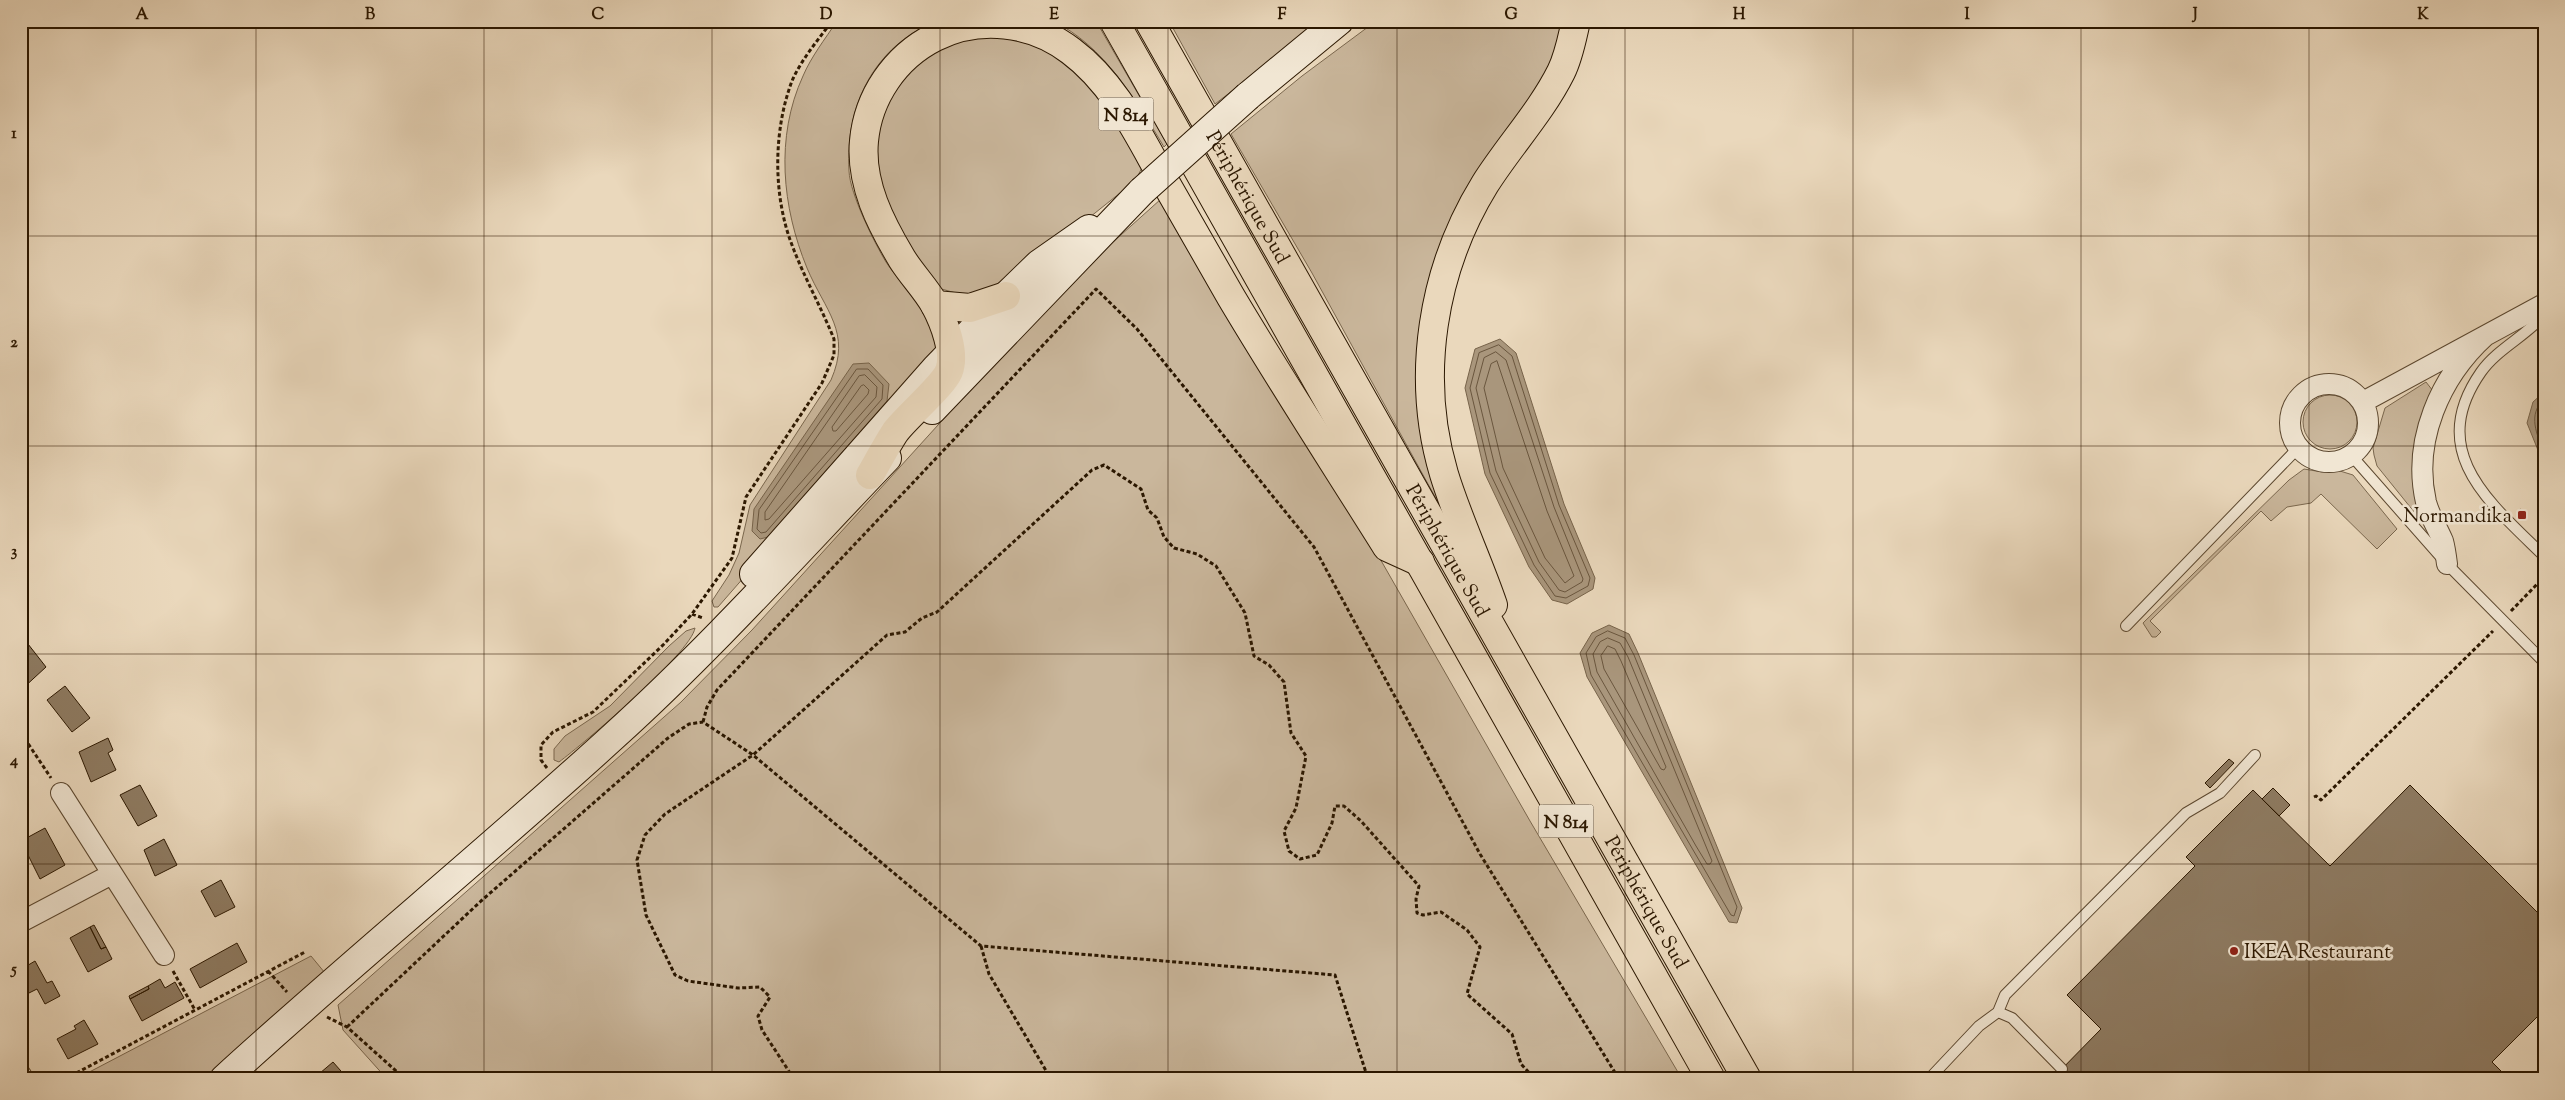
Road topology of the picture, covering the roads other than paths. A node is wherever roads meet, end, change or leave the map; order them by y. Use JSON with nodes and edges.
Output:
{"nodes":[{"id":1,"x":1114,"y":21,"type":"edge"},
{"id":2,"x":1149,"y":21,"type":"edge"},
{"id":3,"x":1339,"y":21,"type":"edge"},
{"id":4,"x":1576,"y":21,"type":"edge"},
{"id":5,"x":1142,"y":191,"type":"junction"},
{"id":6,"x":1006,"y":296,"type":"junction"},
{"id":7,"x":2544,"y":304,"type":"edge"},
{"id":8,"x":935,"y":305,"type":"junction"},
{"id":9,"x":2544,"y":315,"type":"edge"},
{"id":10,"x":2485,"y":336,"type":"junction"},
{"id":11,"x":952,"y":351,"type":"junction"},
{"id":12,"x":2362,"y":402,"type":"junction"},
{"id":13,"x":2299,"y":447,"type":"junction"},
{"id":14,"x":2351,"y":455,"type":"junction"},
{"id":15,"x":870,"y":475,"type":"junction"},
{"id":16,"x":2544,"y":556,"type":"edge"},
{"id":17,"x":1420,"y":562,"type":"junction"},
{"id":18,"x":2447,"y":564,"type":"junction"},
{"id":19,"x":2126,"y":626,"type":"dead end"},
{"id":20,"x":2544,"y":662,"type":"edge"},
{"id":21,"x":1516,"y":670,"type":"junction"},
{"id":22,"x":615,"y":736,"type":"junction"},
{"id":23,"x":2255,"y":755,"type":"dead end"},
{"id":24,"x":61,"y":793,"type":"road end"},
{"id":25,"x":112,"y":874,"type":"junction"},
{"id":26,"x":21,"y":922,"type":"edge"},
{"id":27,"x":164,"y":956,"type":"road end"},
{"id":28,"x":1998,"y":1012,"type":"junction"},
{"id":29,"x":2062,"y":1069,"type":"dead end"},
{"id":30,"x":21,"y":1075,"type":"edge"},
{"id":31,"x":23,"y":1079,"type":"edge"},
{"id":32,"x":224,"y":1079,"type":"edge"},
{"id":33,"x":1711,"y":1079,"type":"edge"},
{"id":34,"x":1747,"y":1079,"type":"edge"},
{"id":35,"x":1929,"y":1079,"type":"edge"}],
"edges":[{"from":1,"to":17,"type":"highway","name":"Périphérique Sud","number":"N 814"},
{"from":2,"to":21,"type":"highway","name":"Périphérique Sud","number":"N 814"},
{"from":3,"to":5,"type":"main road","bridge":true},
{"from":4,"to":21,"type":"highway","number":"N 814"},
{"from":5,"to":6,"type":"main road"},
{"from":5,"to":15,"type":"main road"},
{"from":6,"to":8,"type":"highway"},
{"from":6,"to":11,"type":"main road"},
{"from":7,"to":10,"type":"street"},
{"from":8,"to":11,"type":"highway"},
{"from":8,"to":17,"type":"highway","number":"N 814"},
{"from":9,"to":16,"type":"lane"},
{"from":10,"to":12,"type":"street"},
{"from":10,"to":18,"type":"street"},
{"from":11,"to":15,"type":"highway"},
{"from":11,"to":22,"type":"main road"},
{"from":12,"to":13,"type":"street"},
{"from":12,"to":14,"type":"street"},
{"from":13,"to":14,"type":"street"},
{"from":13,"to":19,"type":"lane"},
{"from":14,"to":18,"type":"lane"},
{"from":15,"to":22,"type":"main road"},
{"from":17,"to":33,"type":"highway","name":"Périphérique Sud","number":"N 814"},
{"from":18,"to":20,"type":"lane"},
{"from":21,"to":34,"type":"highway","name":"Périphérique Sud","number":"N 814"},
{"from":22,"to":32,"type":"main road"},
{"from":23,"to":28,"type":"lane"},
{"from":24,"to":25,"type":"street"},
{"from":25,"to":26,"type":"street"},
{"from":25,"to":27,"type":"street"},
{"from":28,"to":29,"type":"lane"},
{"from":28,"to":35,"type":"lane"},
{"from":30,"to":31,"type":"street"}]}
